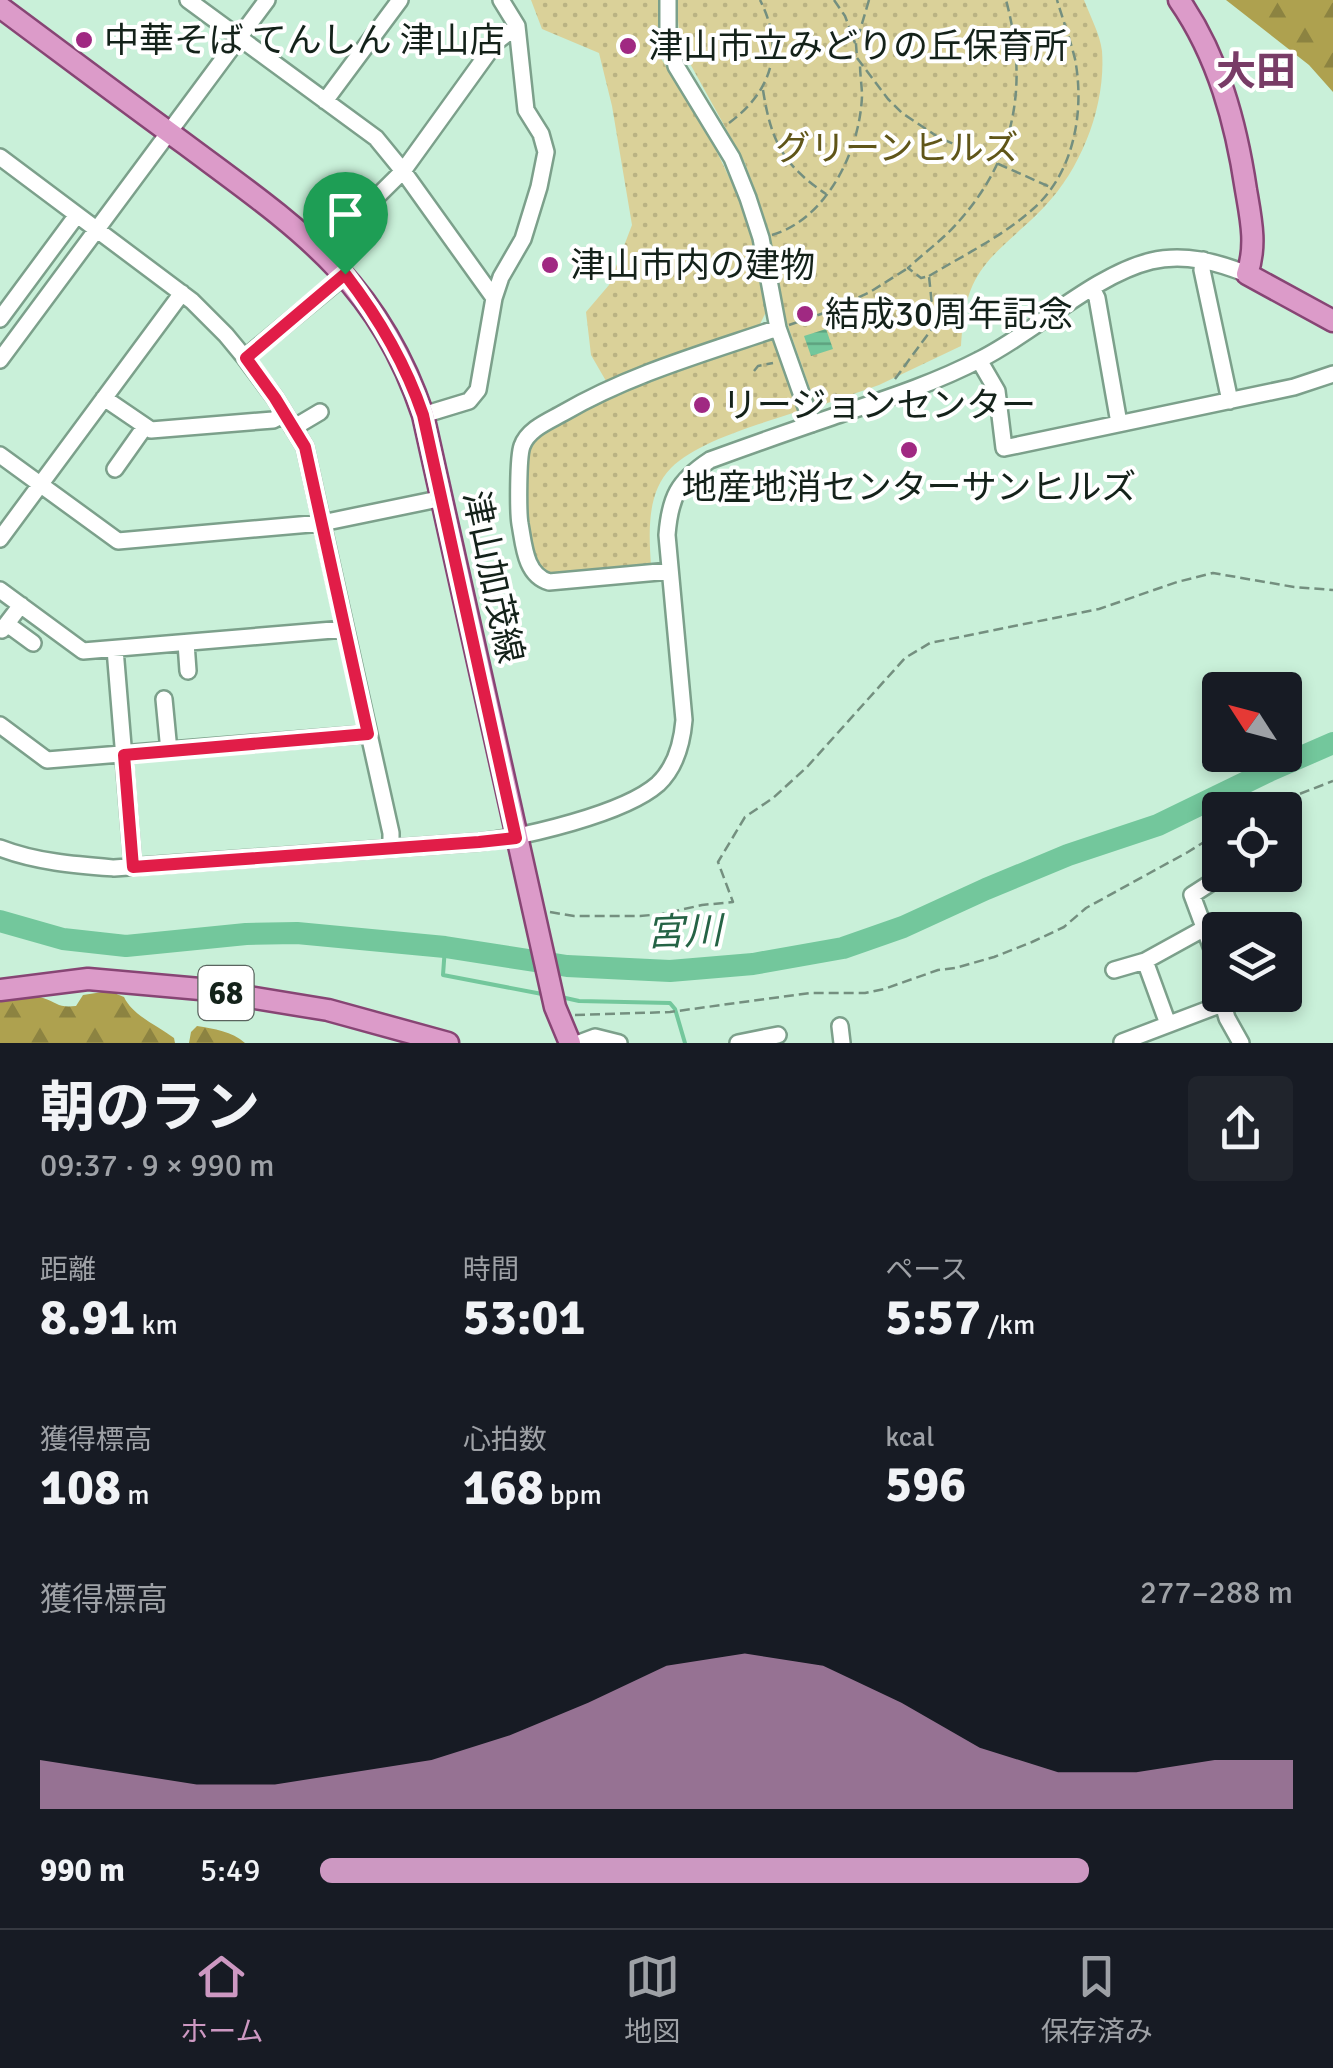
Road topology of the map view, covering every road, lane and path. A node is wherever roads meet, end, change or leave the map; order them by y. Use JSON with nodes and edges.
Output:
{"nodes":[{"id":1,"x":188,"y":0,"type":"edge"},
{"id":2,"x":267,"y":0,"type":"edge"},
{"id":3,"x":400,"y":0,"type":"edge"},
{"id":4,"x":501,"y":0,"type":"edge"},
{"id":5,"x":668,"y":0,"type":"edge"},
{"id":6,"x":760,"y":0,"type":"edge"},
{"id":7,"x":834,"y":0,"type":"edge"},
{"id":8,"x":869,"y":0,"type":"edge"},
{"id":9,"x":1006,"y":0,"type":"edge"},
{"id":10,"x":1057,"y":0,"type":"edge"},
{"id":11,"x":1179,"y":0,"type":"edge"},
{"id":12,"x":0,"y":8,"type":"edge"},
{"id":13,"x":517,"y":26,"type":"junction"},
{"id":14,"x":238,"y":38,"type":"junction"},
{"id":15,"x":856,"y":44,"type":"junction"},
{"id":16,"x":860,"y":62,"type":"junction"},
{"id":17,"x":765,"y":84,"type":"junction"},
{"id":18,"x":325,"y":100,"type":"junction"},
{"id":19,"x":714,"y":131,"type":"junction"},
{"id":20,"x":169,"y":132,"type":"junction"},
{"id":21,"x":0,"y":157,"type":"edge"},
{"id":22,"x":999,"y":163,"type":"junction"},
{"id":23,"x":403,"y":171,"type":"junction"},
{"id":24,"x":1052,"y":188,"type":"junction"},
{"id":25,"x":827,"y":195,"type":"junction"},
{"id":26,"x":77,"y":215,"type":"junction"},
{"id":27,"x":97,"y":230,"type":"junction"},
{"id":28,"x":761,"y":238,"type":"junction"},
{"id":29,"x":322,"y":251,"type":"junction"},
{"id":30,"x":1203,"y":260,"type":"junction"},
{"id":31,"x":908,"y":268,"type":"junction"},
{"id":32,"x":345,"y":274,"type":"junction"},
{"id":33,"x":1248,"y":274,"type":"junction"},
{"id":34,"x":929,"y":276,"type":"junction"},
{"id":35,"x":1092,"y":288,"type":"junction"},
{"id":36,"x":182,"y":293,"type":"junction"},
{"id":37,"x":494,"y":298,"type":"junction"},
{"id":38,"x":0,"y":319,"type":"edge"},
{"id":39,"x":1333,"y":321,"type":"edge"},
{"id":40,"x":778,"y":328,"type":"junction"},
{"id":41,"x":246,"y":358,"type":"junction"},
{"id":42,"x":0,"y":360,"type":"edge"},
{"id":43,"x":979,"y":360,"type":"junction"},
{"id":44,"x":774,"y":363,"type":"dead end"},
{"id":45,"x":756,"y":367,"type":"dead end"},
{"id":46,"x":1333,"y":374,"type":"edge"},
{"id":47,"x":896,"y":395,"type":"junction"},
{"id":48,"x":104,"y":398,"type":"junction"},
{"id":49,"x":1230,"y":402,"type":"junction"},
{"id":50,"x":320,"y":412,"type":"dead end"},
{"id":51,"x":284,"y":414,"type":"junction"},
{"id":52,"x":423,"y":415,"type":"junction"},
{"id":53,"x":1120,"y":423,"type":"junction"},
{"id":54,"x":812,"y":424,"type":"junction"},
{"id":55,"x":144,"y":428,"type":"junction"},
{"id":56,"x":293,"y":428,"type":"junction"},
{"id":57,"x":0,"y":455,"type":"edge"},
{"id":58,"x":115,"y":469,"type":"dead end"},
{"id":59,"x":40,"y":485,"type":"junction"},
{"id":60,"x":443,"y":498,"type":"junction"},
{"id":61,"x":322,"y":523,"type":"junction"},
{"id":62,"x":0,"y":539,"type":"edge"},
{"id":63,"x":670,"y":571,"type":"junction"},
{"id":64,"x":0,"y":590,"type":"edge"},
{"id":65,"x":1333,"y":590,"type":"edge"},
{"id":66,"x":21,"y":605,"type":"junction"},
{"id":67,"x":4,"y":626,"type":"edge"},
{"id":68,"x":345,"y":629,"type":"junction"},
{"id":69,"x":32,"y":643,"type":"dead end"},
{"id":70,"x":186,"y":643,"type":"junction"},
{"id":71,"x":115,"y":649,"type":"junction"},
{"id":72,"x":188,"y":671,"type":"dead end"},
{"id":73,"x":164,"y":699,"type":"dead end"},
{"id":74,"x":0,"y":724,"type":"edge"},
{"id":75,"x":368,"y":734,"type":"junction"},
{"id":76,"x":169,"y":751,"type":"junction"},
{"id":77,"x":124,"y":755,"type":"junction"},
{"id":78,"x":1333,"y":780,"type":"edge"},
{"id":79,"x":1302,"y":792,"type":"edge"},
{"id":80,"x":516,"y":838,"type":"junction"},
{"id":81,"x":1202,"y":843,"type":"edge"},
{"id":82,"x":0,"y":848,"type":"edge"},
{"id":83,"x":392,"y":848,"type":"junction"},
{"id":84,"x":133,"y":867,"type":"junction"},
{"id":85,"x":1202,"y":889,"type":"edge"},
{"id":86,"x":534,"y":914,"type":"junction"},
{"id":87,"x":1202,"y":926,"type":"edge"},
{"id":88,"x":1202,"y":930,"type":"edge"},
{"id":89,"x":1145,"y":961,"type":"junction"},
{"id":90,"x":1114,"y":970,"type":"dead end"},
{"id":91,"x":0,"y":990,"type":"edge"},
{"id":92,"x":1202,"y":1009,"type":"edge"},
{"id":93,"x":1228,"y":1012,"type":"edge"},
{"id":94,"x":557,"y":1013,"type":"junction"},
{"id":95,"x":1168,"y":1024,"type":"junction"},
{"id":96,"x":840,"y":1026,"type":"dead end"},
{"id":97,"x":778,"y":1035,"type":"dead end"},
{"id":98,"x":746,"y":1042,"type":"edge"},
{"id":99,"x":1122,"y":1042,"type":"edge"},
{"id":100,"x":448,"y":1043,"type":"edge"},
{"id":101,"x":570,"y":1043,"type":"edge"},
{"id":102,"x":580,"y":1043,"type":"edge"},
{"id":103,"x":619,"y":1043,"type":"edge"},
{"id":104,"x":842,"y":1043,"type":"edge"},
{"id":105,"x":1242,"y":1043,"type":"edge"}],
"edges":[{"from":1,"to":14,"type":"street"},
{"from":2,"to":14,"type":"street"},
{"from":3,"to":18,"type":"street"},
{"from":4,"to":13,"type":"street"},
{"from":5,"to":19,"type":"street"},
{"from":6,"to":17,"type":"path"},
{"from":7,"to":15,"type":"path"},
{"from":8,"to":15,"type":"path"},
{"from":9,"to":22,"type":"path"},
{"from":10,"to":24,"type":"path"},
{"from":11,"to":33,"type":"main road"},
{"from":12,"to":20,"type":"main road","name":"津山加茂線"},
{"from":13,"to":23,"type":"street"},
{"from":13,"to":37,"type":"street"},
{"from":14,"to":18,"type":"street"},
{"from":14,"to":20,"type":"street"},
{"from":15,"to":16,"type":"path"},
{"from":16,"to":22,"type":"path"},
{"from":16,"to":25,"type":"path"},
{"from":17,"to":19,"type":"path"},
{"from":17,"to":25,"type":"path"},
{"from":18,"to":23,"type":"street"},
{"from":19,"to":28,"type":"street"},
{"from":20,"to":27,"type":"street"},
{"from":20,"to":29,"type":"main road","name":"津山加茂線"},
{"from":21,"to":26,"type":"street"},
{"from":22,"to":24,"type":"path"},
{"from":22,"to":31,"type":"path"},
{"from":23,"to":29,"type":"street"},
{"from":23,"to":37,"type":"street"},
{"from":24,"to":34,"type":"path"},
{"from":25,"to":28,"type":"path"},
{"from":26,"to":27,"type":"street"},
{"from":26,"to":38,"type":"street"},
{"from":27,"to":36,"type":"street"},
{"from":27,"to":42,"type":"street"},
{"from":28,"to":40,"type":"street"},
{"from":29,"to":32,"type":"main road","name":"津山加茂線"},
{"from":30,"to":33,"type":"street"},
{"from":30,"to":35,"type":"street"},
{"from":30,"to":49,"type":"street"},
{"from":31,"to":34,"type":"path"},
{"from":31,"to":40,"type":"path"},
{"from":32,"to":41,"type":"street"},
{"from":32,"to":52,"type":"main road","name":"津山加茂線"},
{"from":33,"to":39,"type":"main road"},
{"from":34,"to":47,"type":"path"},
{"from":35,"to":43,"type":"street"},
{"from":35,"to":53,"type":"street"},
{"from":36,"to":41,"type":"street"},
{"from":36,"to":48,"type":"street"},
{"from":37,"to":52,"type":"street"},
{"from":40,"to":54,"type":"street"},
{"from":40,"to":63,"type":"street"},
{"from":41,"to":51,"type":"street"},
{"from":43,"to":47,"type":"street"},
{"from":43,"to":53,"type":"street"},
{"from":44,"to":45,"type":"path"},
{"from":46,"to":49,"type":"street"},
{"from":47,"to":54,"type":"street"},
{"from":48,"to":55,"type":"street"},
{"from":48,"to":59,"type":"street"},
{"from":49,"to":53,"type":"street"},
{"from":50,"to":56,"type":"street"},
{"from":51,"to":55,"type":"street"},
{"from":51,"to":56,"type":"street"},
{"from":52,"to":60,"type":"main road","name":"津山加茂線"},
{"from":54,"to":63,"type":"street"},
{"from":55,"to":58,"type":"street"},
{"from":56,"to":61,"type":"street"},
{"from":57,"to":59,"type":"street"},
{"from":59,"to":61,"type":"street"},
{"from":59,"to":62,"type":"street"},
{"from":60,"to":61,"type":"street"},
{"from":60,"to":80,"type":"main road","name":"津山加茂線"},
{"from":61,"to":68,"type":"street"},
{"from":63,"to":80,"type":"street"},
{"from":64,"to":66,"type":"street"},
{"from":65,"to":86,"type":"path"},
{"from":66,"to":67,"type":"street"},
{"from":66,"to":71,"type":"street"},
{"from":67,"to":69,"type":"street"},
{"from":68,"to":70,"type":"street"},
{"from":68,"to":75,"type":"street"},
{"from":70,"to":71,"type":"street"},
{"from":70,"to":72,"type":"street"},
{"from":71,"to":77,"type":"street"},
{"from":73,"to":76,"type":"street"},
{"from":74,"to":77,"type":"street"},
{"from":75,"to":76,"type":"street"},
{"from":75,"to":83,"type":"street"},
{"from":76,"to":77,"type":"street"},
{"from":77,"to":84,"type":"street"},
{"from":78,"to":79,"type":"path"},
{"from":80,"to":83,"type":"street"},
{"from":80,"to":86,"type":"main road","name":"津山加茂線"},
{"from":81,"to":94,"type":"path"},
{"from":82,"to":84,"type":"street"},
{"from":83,"to":84,"type":"street"},
{"from":85,"to":87,"type":"street"},
{"from":86,"to":94,"type":"main road","name":"津山加茂線"},
{"from":88,"to":89,"type":"street"},
{"from":89,"to":90,"type":"street"},
{"from":89,"to":95,"type":"street"},
{"from":91,"to":100,"type":"main road","number":"68"},
{"from":92,"to":95,"type":"street"},
{"from":93,"to":105,"type":"street"},
{"from":94,"to":101,"type":"main road","name":"津山加茂線"},
{"from":95,"to":99,"type":"street"},
{"from":96,"to":104,"type":"street"},
{"from":97,"to":98,"type":"street"},
{"from":102,"to":103,"type":"street"}]}
